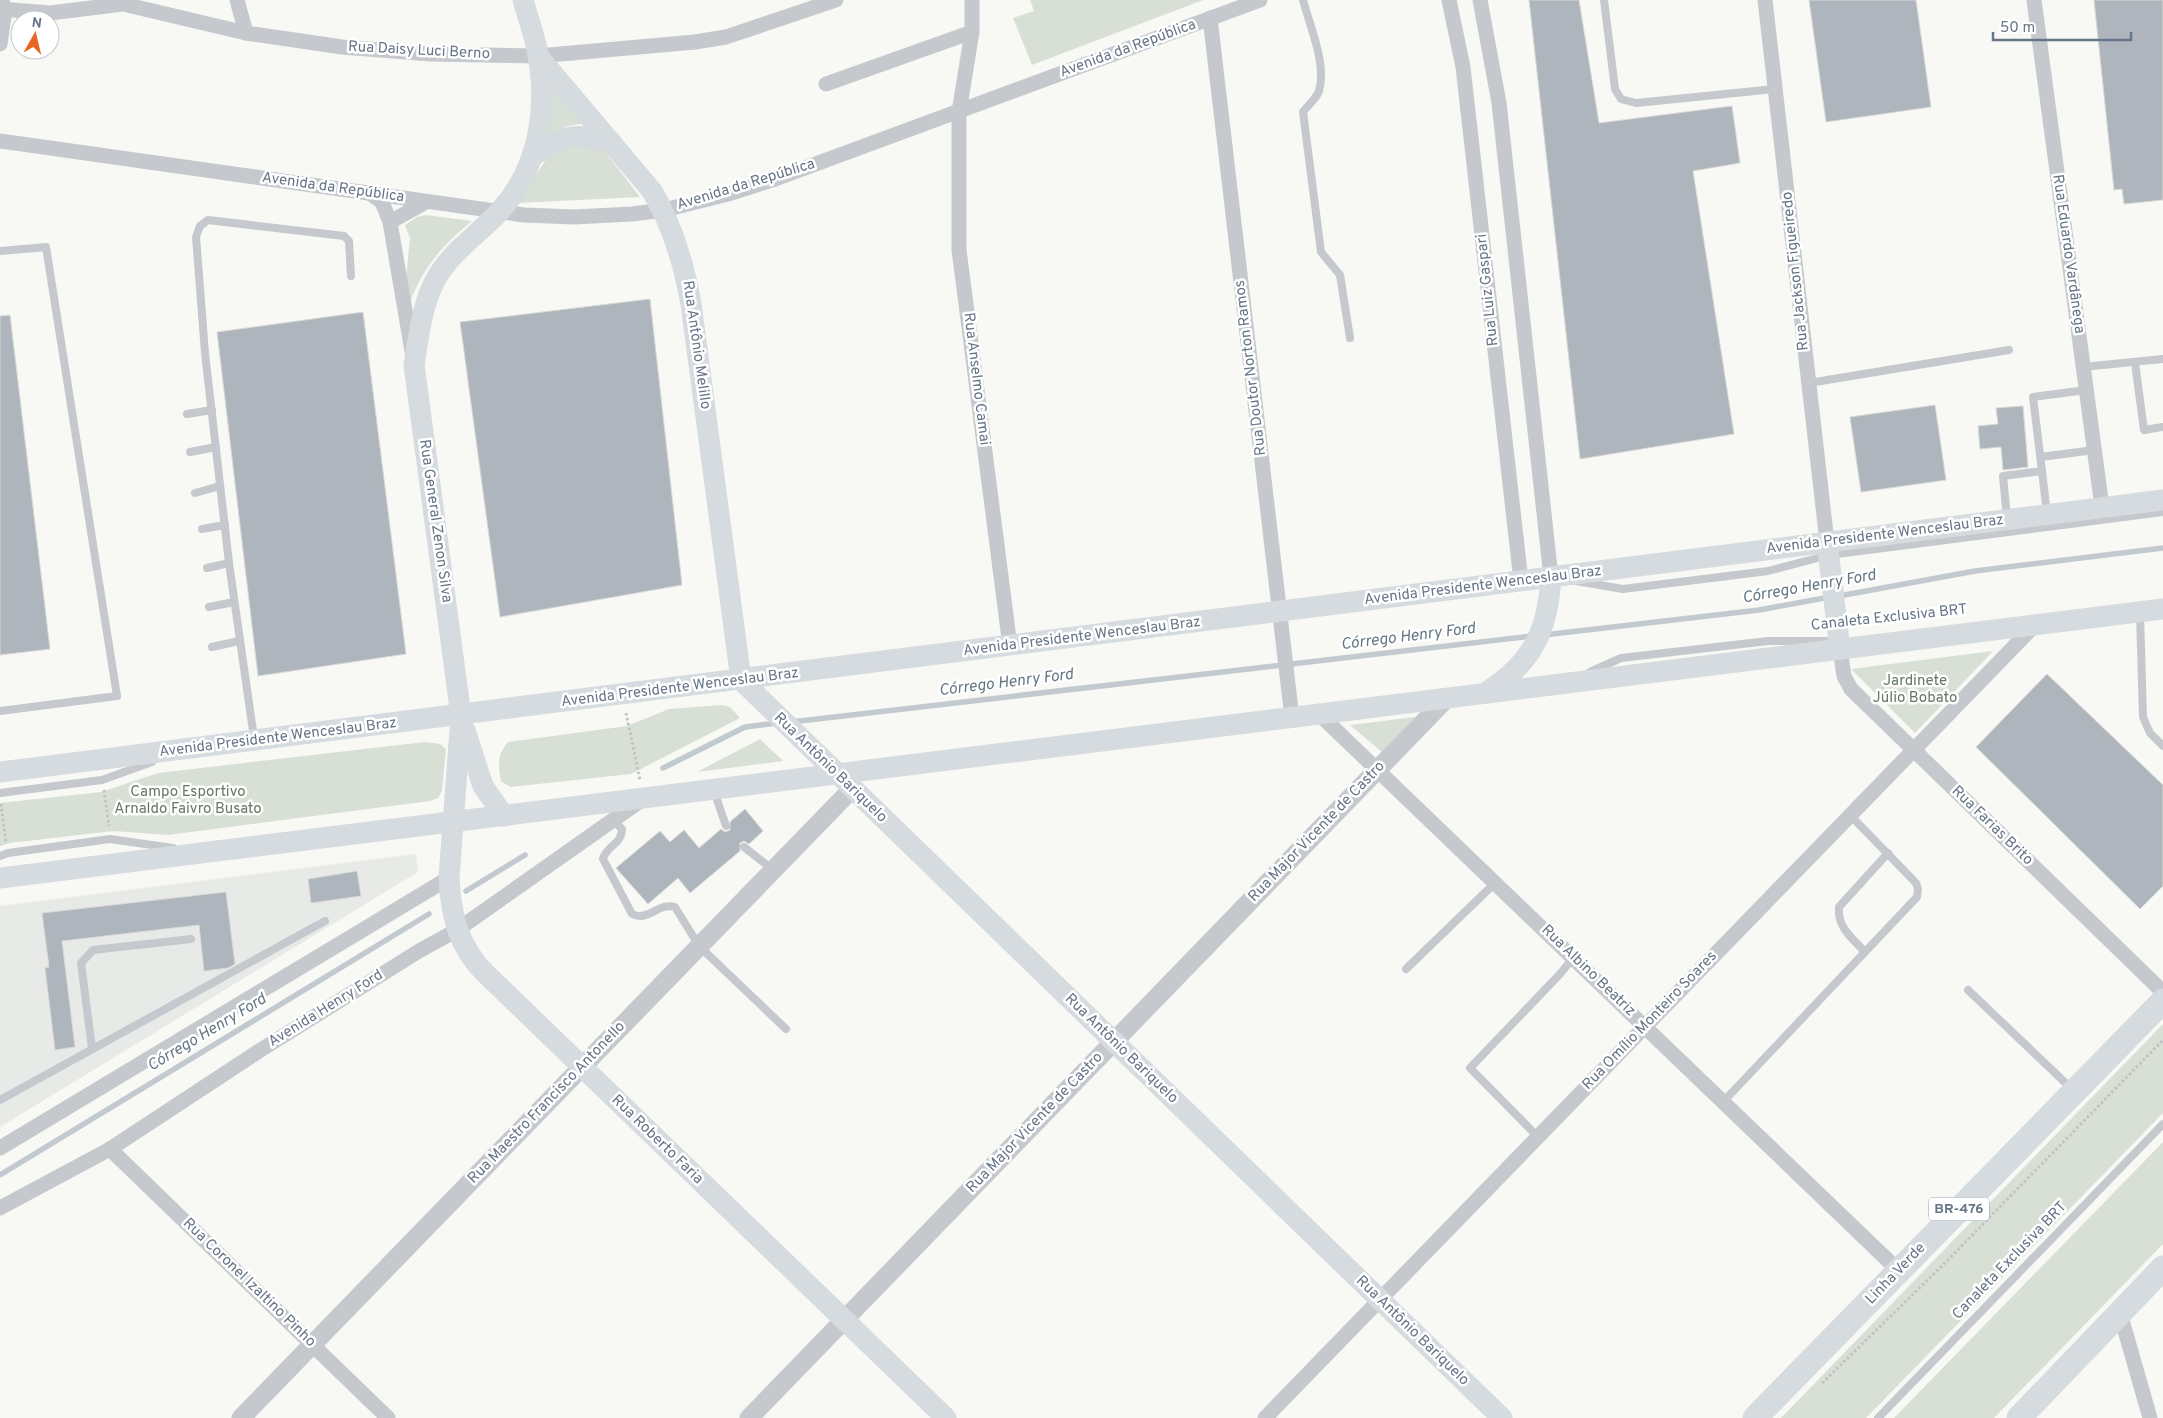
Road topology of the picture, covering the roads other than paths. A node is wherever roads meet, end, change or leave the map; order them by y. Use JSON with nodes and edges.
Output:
{"nodes":[{"id":1,"x":139,"y":0,"type":"edge"},
{"id":2,"x":237,"y":0,"type":"edge"},
{"id":3,"x":523,"y":0,"type":"edge"},
{"id":4,"x":836,"y":0,"type":"edge"},
{"id":5,"x":972,"y":0,"type":"edge"},
{"id":6,"x":1260,"y":0,"type":"edge"},
{"id":7,"x":1304,"y":0,"type":"edge"},
{"id":8,"x":1449,"y":0,"type":"edge"},
{"id":9,"x":1480,"y":0,"type":"edge"},
{"id":10,"x":1604,"y":0,"type":"edge"},
{"id":11,"x":1766,"y":0,"type":"edge"},
{"id":12,"x":2034,"y":0,"type":"edge"},
{"id":13,"x":123,"y":4,"type":"junction"},
{"id":14,"x":2,"y":7,"type":"edge"},
{"id":15,"x":1210,"y":18,"type":"junction"},
{"id":16,"x":972,"y":32,"type":"junction"},
{"id":17,"x":246,"y":33,"type":"junction"},
{"id":18,"x":0,"y":44,"type":"edge"},
{"id":19,"x":538,"y":56,"type":"junction"},
{"id":20,"x":826,"y":84,"type":"dead end"},
{"id":21,"x":1776,"y":89,"type":"junction"},
{"id":22,"x":959,"y":112,"type":"junction"},
{"id":23,"x":0,"y":141,"type":"edge"},
{"id":24,"x":612,"y":143,"type":"junction"},
{"id":25,"x":534,"y":155,"type":"junction"},
{"id":26,"x":371,"y":194,"type":"junction"},
{"id":27,"x":426,"y":202,"type":"junction"},
{"id":28,"x":664,"y":210,"type":"junction"},
{"id":29,"x":499,"y":212,"type":"junction"},
{"id":30,"x":390,"y":222,"type":"junction"},
{"id":31,"x":0,"y":251,"type":"edge"},
{"id":32,"x":351,"y":276,"type":"dead end"},
{"id":33,"x":1350,"y":338,"type":"dead end"},
{"id":34,"x":2009,"y":350,"type":"dead end"},
{"id":35,"x":2163,"y":359,"type":"edge"},
{"id":36,"x":2135,"y":363,"type":"junction"},
{"id":37,"x":414,"y":365,"type":"junction"},
{"id":38,"x":2083,"y":367,"type":"junction"},
{"id":39,"x":1809,"y":383,"type":"junction"},
{"id":40,"x":2086,"y":390,"type":"junction"},
{"id":41,"x":212,"y":410,"type":"junction"},
{"id":42,"x":187,"y":414,"type":"dead end"},
{"id":43,"x":2163,"y":427,"type":"edge"},
{"id":44,"x":216,"y":447,"type":"junction"},
{"id":45,"x":2094,"y":450,"type":"junction"},
{"id":46,"x":190,"y":452,"type":"dead end"},
{"id":47,"x":2040,"y":457,"type":"junction"},
{"id":48,"x":2042,"y":471,"type":"junction"},
{"id":49,"x":220,"y":486,"type":"junction"},
{"id":50,"x":195,"y":493,"type":"dead end"},
{"id":51,"x":2163,"y":500,"type":"edge"},
{"id":52,"x":2102,"y":507,"type":"junction"},
{"id":53,"x":2163,"y":512,"type":"edge"},
{"id":54,"x":2047,"y":514,"type":"junction"},
{"id":55,"x":2008,"y":520,"type":"junction"},
{"id":56,"x":225,"y":525,"type":"junction"},
{"id":57,"x":202,"y":528,"type":"dead end"},
{"id":58,"x":1828,"y":553,"type":"junction"},
{"id":59,"x":229,"y":563,"type":"junction"},
{"id":60,"x":207,"y":568,"type":"dead end"},
{"id":61,"x":1521,"y":581,"type":"junction"},
{"id":62,"x":1551,"y":584,"type":"junction"},
{"id":63,"x":234,"y":602,"type":"junction"},
{"id":64,"x":209,"y":607,"type":"dead end"},
{"id":65,"x":2163,"y":609,"type":"edge"},
{"id":66,"x":2140,"y":612,"type":"junction"},
{"id":67,"x":1280,"y":621,"type":"junction"},
{"id":68,"x":2035,"y":625,"type":"junction"},
{"id":69,"x":1841,"y":639,"type":"junction"},
{"id":70,"x":239,"y":641,"type":"junction"},
{"id":71,"x":1010,"y":646,"type":"junction"},
{"id":72,"x":212,"y":647,"type":"dead end"},
{"id":73,"x":740,"y":680,"type":"junction"},
{"id":74,"x":1484,"y":694,"type":"junction"},
{"id":75,"x":1447,"y":698,"type":"junction"},
{"id":76,"x":0,"y":711,"type":"edge"},
{"id":77,"x":1319,"y":714,"type":"junction"},
{"id":78,"x":461,"y":716,"type":"junction"},
{"id":79,"x":1292,"y":718,"type":"junction"},
{"id":80,"x":255,"y":741,"type":"junction"},
{"id":81,"x":2163,"y":746,"type":"edge"},
{"id":82,"x":185,"y":750,"type":"junction"},
{"id":83,"x":1914,"y":750,"type":"junction"},
{"id":84,"x":1378,"y":769,"type":"junction"},
{"id":85,"x":0,"y":772,"type":"edge"},
{"id":86,"x":836,"y":774,"type":"junction"},
{"id":87,"x":852,"y":789,"type":"junction"},
{"id":88,"x":714,"y":790,"type":"junction"},
{"id":89,"x":0,"y":793,"type":"edge"},
{"id":90,"x":644,"y":798,"type":"junction"},
{"id":91,"x":1850,"y":815,"type":"junction"},
{"id":92,"x":504,"y":816,"type":"junction"},
{"id":93,"x":612,"y":819,"type":"junction"},
{"id":94,"x":453,"y":822,"type":"junction"},
{"id":95,"x":726,"y":826,"type":"dead end"},
{"id":96,"x":744,"y":847,"type":"dead end"},
{"id":97,"x":204,"y":853,"type":"junction"},
{"id":98,"x":4,"y":854,"type":"edge"},
{"id":99,"x":1888,"y":854,"type":"junction"},
{"id":100,"x":773,"y":870,"type":"junction"},
{"id":101,"x":0,"y":878,"type":"edge"},
{"id":102,"x":449,"y":878,"type":"junction"},
{"id":103,"x":1496,"y":882,"type":"junction"},
{"id":104,"x":325,"y":921,"type":"dead end"},
{"id":105,"x":457,"y":930,"type":"junction"},
{"id":106,"x":191,"y":938,"type":"dead end"},
{"id":107,"x":699,"y":946,"type":"junction"},
{"id":108,"x":1864,"y":952,"type":"junction"},
{"id":109,"x":1574,"y":957,"type":"junction"},
{"id":110,"x":1406,"y":969,"type":"dead end"},
{"id":111,"x":1968,"y":990,"type":"dead end"},
{"id":112,"x":2163,"y":992,"type":"edge"},
{"id":113,"x":2163,"y":1001,"type":"edge"},
{"id":114,"x":1645,"y":1026,"type":"junction"},
{"id":115,"x":786,"y":1029,"type":"dead end"},
{"id":116,"x":1114,"y":1042,"type":"junction"},
{"id":117,"x":92,"y":1048,"type":"junction"},
{"id":118,"x":582,"y":1067,"type":"junction"},
{"id":119,"x":2075,"y":1091,"type":"junction"},
{"id":120,"x":0,"y":1100,"type":"edge"},
{"id":121,"x":1723,"y":1102,"type":"junction"},
{"id":122,"x":2163,"y":1124,"type":"edge"},
{"id":123,"x":1538,"y":1137,"type":"junction"},
{"id":124,"x":0,"y":1148,"type":"edge"},
{"id":125,"x":110,"y":1149,"type":"junction"},
{"id":126,"x":0,"y":1208,"type":"edge"},
{"id":127,"x":2163,"y":1268,"type":"edge"},
{"id":128,"x":1899,"y":1271,"type":"junction"},
{"id":129,"x":1380,"y":1300,"type":"junction"},
{"id":130,"x":2120,"y":1313,"type":"junction"},
{"id":131,"x":844,"y":1320,"type":"junction"},
{"id":132,"x":313,"y":1345,"type":"junction"},
{"id":133,"x":1498,"y":1416,"type":"edge"},
{"id":134,"x":241,"y":1418,"type":"edge"},
{"id":135,"x":388,"y":1418,"type":"edge"},
{"id":136,"x":748,"y":1418,"type":"edge"},
{"id":137,"x":946,"y":1418,"type":"edge"},
{"id":138,"x":1265,"y":1418,"type":"edge"},
{"id":139,"x":1755,"y":1418,"type":"edge"},
{"id":140,"x":1878,"y":1418,"type":"edge"},
{"id":141,"x":2018,"y":1418,"type":"edge"},
{"id":142,"x":2150,"y":1418,"type":"edge"}],
"edges":[{"from":1,"to":13,"type":"street"},
{"from":2,"to":17,"type":"street"},
{"from":3,"to":19,"type":"main road"},
{"from":4,"to":19,"type":"street","name":"Rua Daisy Luci Berno"},
{"from":5,"to":16,"type":"street","name":"Rua Anselmo Camai"},
{"from":6,"to":15,"type":"street","name":"Avenida da República"},
{"from":7,"to":33,"type":"lane"},
{"from":8,"to":61,"type":"street","name":"Rua Luiz Gaspari"},
{"from":9,"to":62,"type":"street","name":"Rua Luiz Gaspari"},
{"from":10,"to":21,"type":"lane"},
{"from":11,"to":21,"type":"street","name":"Rua Jackson Figueiredo"},
{"from":12,"to":38,"type":"street","name":"Rua Eduardo Vardânega"},
{"from":13,"to":14,"type":"street","name":"Rua Daisy Luci Berno"},
{"from":13,"to":17,"type":"street","name":"Rua Daisy Luci Berno"},
{"from":14,"to":18,"type":"street"},
{"from":15,"to":22,"type":"street","name":"Avenida da República"},
{"from":15,"to":67,"type":"street","name":"Rua Doutor Norton Ramos"},
{"from":16,"to":20,"type":"street"},
{"from":16,"to":22,"type":"street","name":"Rua Anselmo Camai"},
{"from":17,"to":19,"type":"street","name":"Rua Daisy Luci Berno"},
{"from":19,"to":24,"type":"main road","name":"Rua Antônio Melillo"},
{"from":19,"to":25,"type":"main road"},
{"from":21,"to":39,"type":"street","name":"Rua Jackson Figueiredo"},
{"from":22,"to":28,"type":"street","name":"Avenida da República"},
{"from":22,"to":71,"type":"street","name":"Rua Anselmo Camai"},
{"from":23,"to":26,"type":"street","name":"Avenida da República"},
{"from":24,"to":25,"type":"main road"},
{"from":24,"to":28,"type":"main road","name":"Rua Antônio Melillo"},
{"from":25,"to":29,"type":"main road"},
{"from":26,"to":27,"type":"street","name":"Avenida da República"},
{"from":26,"to":30,"type":"street","name":"Rua General Zenon Silva"},
{"from":27,"to":29,"type":"street","name":"Avenida da República"},
{"from":27,"to":30,"type":"street"},
{"from":28,"to":29,"type":"street","name":"Avenida da República"},
{"from":28,"to":73,"type":"main road","name":"Rua Antônio Melillo"},
{"from":29,"to":37,"type":"main road"},
{"from":30,"to":37,"type":"street","name":"Rua General Zenon Silva"},
{"from":31,"to":76,"type":"lane"},
{"from":32,"to":41,"type":"lane"},
{"from":34,"to":39,"type":"lane"},
{"from":35,"to":36,"type":"lane"},
{"from":36,"to":38,"type":"lane"},
{"from":36,"to":43,"type":"lane"},
{"from":37,"to":78,"type":"main road","name":"Rua General Zenon Silva"},
{"from":38,"to":40,"type":"street","name":"Rua Eduardo Vardânega"},
{"from":39,"to":58,"type":"street","name":"Rua Jackson Figueiredo"},
{"from":40,"to":45,"type":"street","name":"Rua Eduardo Vardânega"},
{"from":40,"to":47,"type":"lane"},
{"from":41,"to":42,"type":"lane"},
{"from":41,"to":44,"type":"lane"},
{"from":44,"to":46,"type":"lane"},
{"from":44,"to":49,"type":"lane"},
{"from":45,"to":47,"type":"lane"},
{"from":45,"to":52,"type":"street","name":"Rua Eduardo Vardânega"},
{"from":47,"to":48,"type":"lane"},
{"from":48,"to":54,"type":"lane"},
{"from":48,"to":55,"type":"lane"},
{"from":49,"to":50,"type":"lane"},
{"from":49,"to":56,"type":"lane"},
{"from":51,"to":52,"type":"main road","name":"Avenida Presidente Wenceslau Braz"},
{"from":52,"to":54,"type":"main road","name":"Avenida Presidente Wenceslau Braz"},
{"from":53,"to":58,"type":"lane"},
{"from":54,"to":55,"type":"main road","name":"Avenida Presidente Wenceslau Braz"},
{"from":55,"to":58,"type":"main road","name":"Avenida Presidente Wenceslau Braz"},
{"from":56,"to":57,"type":"lane"},
{"from":56,"to":59,"type":"lane"},
{"from":58,"to":62,"type":"main road","name":"Avenida Presidente Wenceslau Braz"},
{"from":58,"to":69,"type":"main road"},
{"from":59,"to":60,"type":"lane"},
{"from":59,"to":63,"type":"lane"},
{"from":61,"to":62,"type":"main road","name":"Avenida Presidente Wenceslau Braz"},
{"from":61,"to":67,"type":"main road","name":"Avenida Presidente Wenceslau Braz"},
{"from":62,"to":74,"type":"main road"},
{"from":63,"to":64,"type":"lane"},
{"from":63,"to":70,"type":"lane"},
{"from":65,"to":66,"type":"main road"},
{"from":66,"to":68,"type":"main road"},
{"from":66,"to":81,"type":"lane"},
{"from":67,"to":71,"type":"main road","name":"Avenida Presidente Wenceslau Braz"},
{"from":67,"to":79,"type":"street","name":"Rua Doutor Norton Ramos"},
{"from":68,"to":69,"type":"main road"},
{"from":68,"to":83,"type":"street","name":"Rua Omílio Monteiro Soares"},
{"from":69,"to":74,"type":"main road"},
{"from":69,"to":83,"type":"street","name":"Rua Farias Brito"},
{"from":70,"to":72,"type":"lane"},
{"from":70,"to":80,"type":"lane"},
{"from":71,"to":73,"type":"main road","name":"Avenida Presidente Wenceslau Braz"},
{"from":73,"to":78,"type":"main road","name":"Avenida Presidente Wenceslau Braz"},
{"from":73,"to":86,"type":"main road","name":"Rua Antônio Bariquelo"},
{"from":74,"to":75,"type":"main road"},
{"from":75,"to":77,"type":"main road"},
{"from":75,"to":84,"type":"street","name":"Rua Major Vicente de Castro"},
{"from":77,"to":79,"type":"main road"},
{"from":77,"to":84,"type":"street","name":"Rua Albino Beatriz"},
{"from":78,"to":80,"type":"main road","name":"Avenida Presidente Wenceslau Braz"},
{"from":78,"to":92,"type":"main road"},
{"from":78,"to":94,"type":"main road","name":"Rua General Zenon Silva"},
{"from":79,"to":86,"type":"main road"},
{"from":80,"to":82,"type":"main road","name":"Avenida Presidente Wenceslau Braz"},
{"from":82,"to":85,"type":"main road","name":"Avenida Presidente Wenceslau Braz"},
{"from":82,"to":89,"type":"lane"},
{"from":83,"to":91,"type":"street","name":"Rua Omílio Monteiro Soares"},
{"from":83,"to":112,"type":"street","name":"Rua Farias Brito"},
{"from":84,"to":103,"type":"street","name":"Rua Albino Beatriz"},
{"from":84,"to":116,"type":"street","name":"Rua Major Vicente de Castro"},
{"from":86,"to":87,"type":"main road","name":"Rua Antônio Bariquelo"},
{"from":86,"to":88,"type":"main road"},
{"from":87,"to":100,"type":"street","name":"Rua Maestro Francisco Antonello"},
{"from":87,"to":116,"type":"main road","name":"Rua Antônio Bariquelo"},
{"from":88,"to":90,"type":"main road"},
{"from":88,"to":95,"type":"lane"},
{"from":90,"to":92,"type":"main road"},
{"from":90,"to":93,"type":"street","name":"Avenida Henry Ford"},
{"from":91,"to":99,"type":"lane"},
{"from":91,"to":114,"type":"street","name":"Rua Omílio Monteiro Soares"},
{"from":92,"to":94,"type":"main road"},
{"from":93,"to":105,"type":"street","name":"Avenida Henry Ford"},
{"from":93,"to":107,"type":"lane"},
{"from":94,"to":97,"type":"main road"},
{"from":94,"to":102,"type":"main road","name":"Rua Roberto Faria"},
{"from":96,"to":100,"type":"lane"},
{"from":97,"to":98,"type":"lane"},
{"from":97,"to":101,"type":"main road"},
{"from":99,"to":108,"type":"lane"},
{"from":99,"to":108,"type":"lane"},
{"from":100,"to":107,"type":"street","name":"Rua Maestro Francisco Antonello"},
{"from":102,"to":105,"type":"main road","name":"Rua Roberto Faria"},
{"from":102,"to":124,"type":"street"},
{"from":103,"to":109,"type":"street","name":"Rua Albino Beatriz"},
{"from":103,"to":110,"type":"lane"},
{"from":104,"to":117,"type":"lane"},
{"from":105,"to":118,"type":"main road","name":"Rua Roberto Faria"},
{"from":105,"to":125,"type":"street","name":"Avenida Henry Ford"},
{"from":106,"to":117,"type":"lane"},
{"from":107,"to":115,"type":"lane"},
{"from":107,"to":118,"type":"street","name":"Rua Maestro Francisco Antonello"},
{"from":108,"to":121,"type":"lane"},
{"from":109,"to":114,"type":"street","name":"Rua Albino Beatriz"},
{"from":109,"to":123,"type":"lane"},
{"from":111,"to":119,"type":"lane"},
{"from":113,"to":119,"type":"highway","name":"Linha Verde","number":"BR-476"},
{"from":114,"to":121,"type":"street","name":"Rua Albino Beatriz"},
{"from":114,"to":123,"type":"street","name":"Rua Omílio Monteiro Soares"},
{"from":116,"to":129,"type":"main road","name":"Rua Antônio Bariquelo"},
{"from":116,"to":131,"type":"street","name":"Rua Major Vicente de Castro"},
{"from":117,"to":120,"type":"lane"},
{"from":118,"to":131,"type":"main road","name":"Rua Roberto Faria"},
{"from":118,"to":132,"type":"street","name":"Rua Maestro Francisco Antonello"},
{"from":119,"to":128,"type":"highway","name":"Linha Verde","number":"BR-476"},
{"from":121,"to":128,"type":"street","name":"Rua Albino Beatriz"},
{"from":122,"to":140,"type":"lane","name":"Canaleta Exclusiva BRT"},
{"from":123,"to":129,"type":"street","name":"Rua Omílio Monteiro Soares"},
{"from":125,"to":126,"type":"street","name":"Avenida Henry Ford"},
{"from":125,"to":132,"type":"street","name":"Rua Coronel Izaltino Pinho"},
{"from":127,"to":130,"type":"highway"},
{"from":128,"to":139,"type":"highway","name":"Linha Verde","number":"BR-476"},
{"from":129,"to":133,"type":"main road","name":"Rua Antônio Bariquelo"},
{"from":129,"to":138,"type":"street","name":"Rua Omílio Monteiro Soares"},
{"from":130,"to":141,"type":"highway"},
{"from":130,"to":142,"type":"street"},
{"from":131,"to":136,"type":"street","name":"Rua Major Vicente de Castro"},
{"from":131,"to":137,"type":"main road","name":"Rua Roberto Faria"},
{"from":132,"to":134,"type":"street","name":"Rua Maestro Francisco Antonello"},
{"from":132,"to":135,"type":"street","name":"Rua Coronel Izaltino Pinho"}]}
